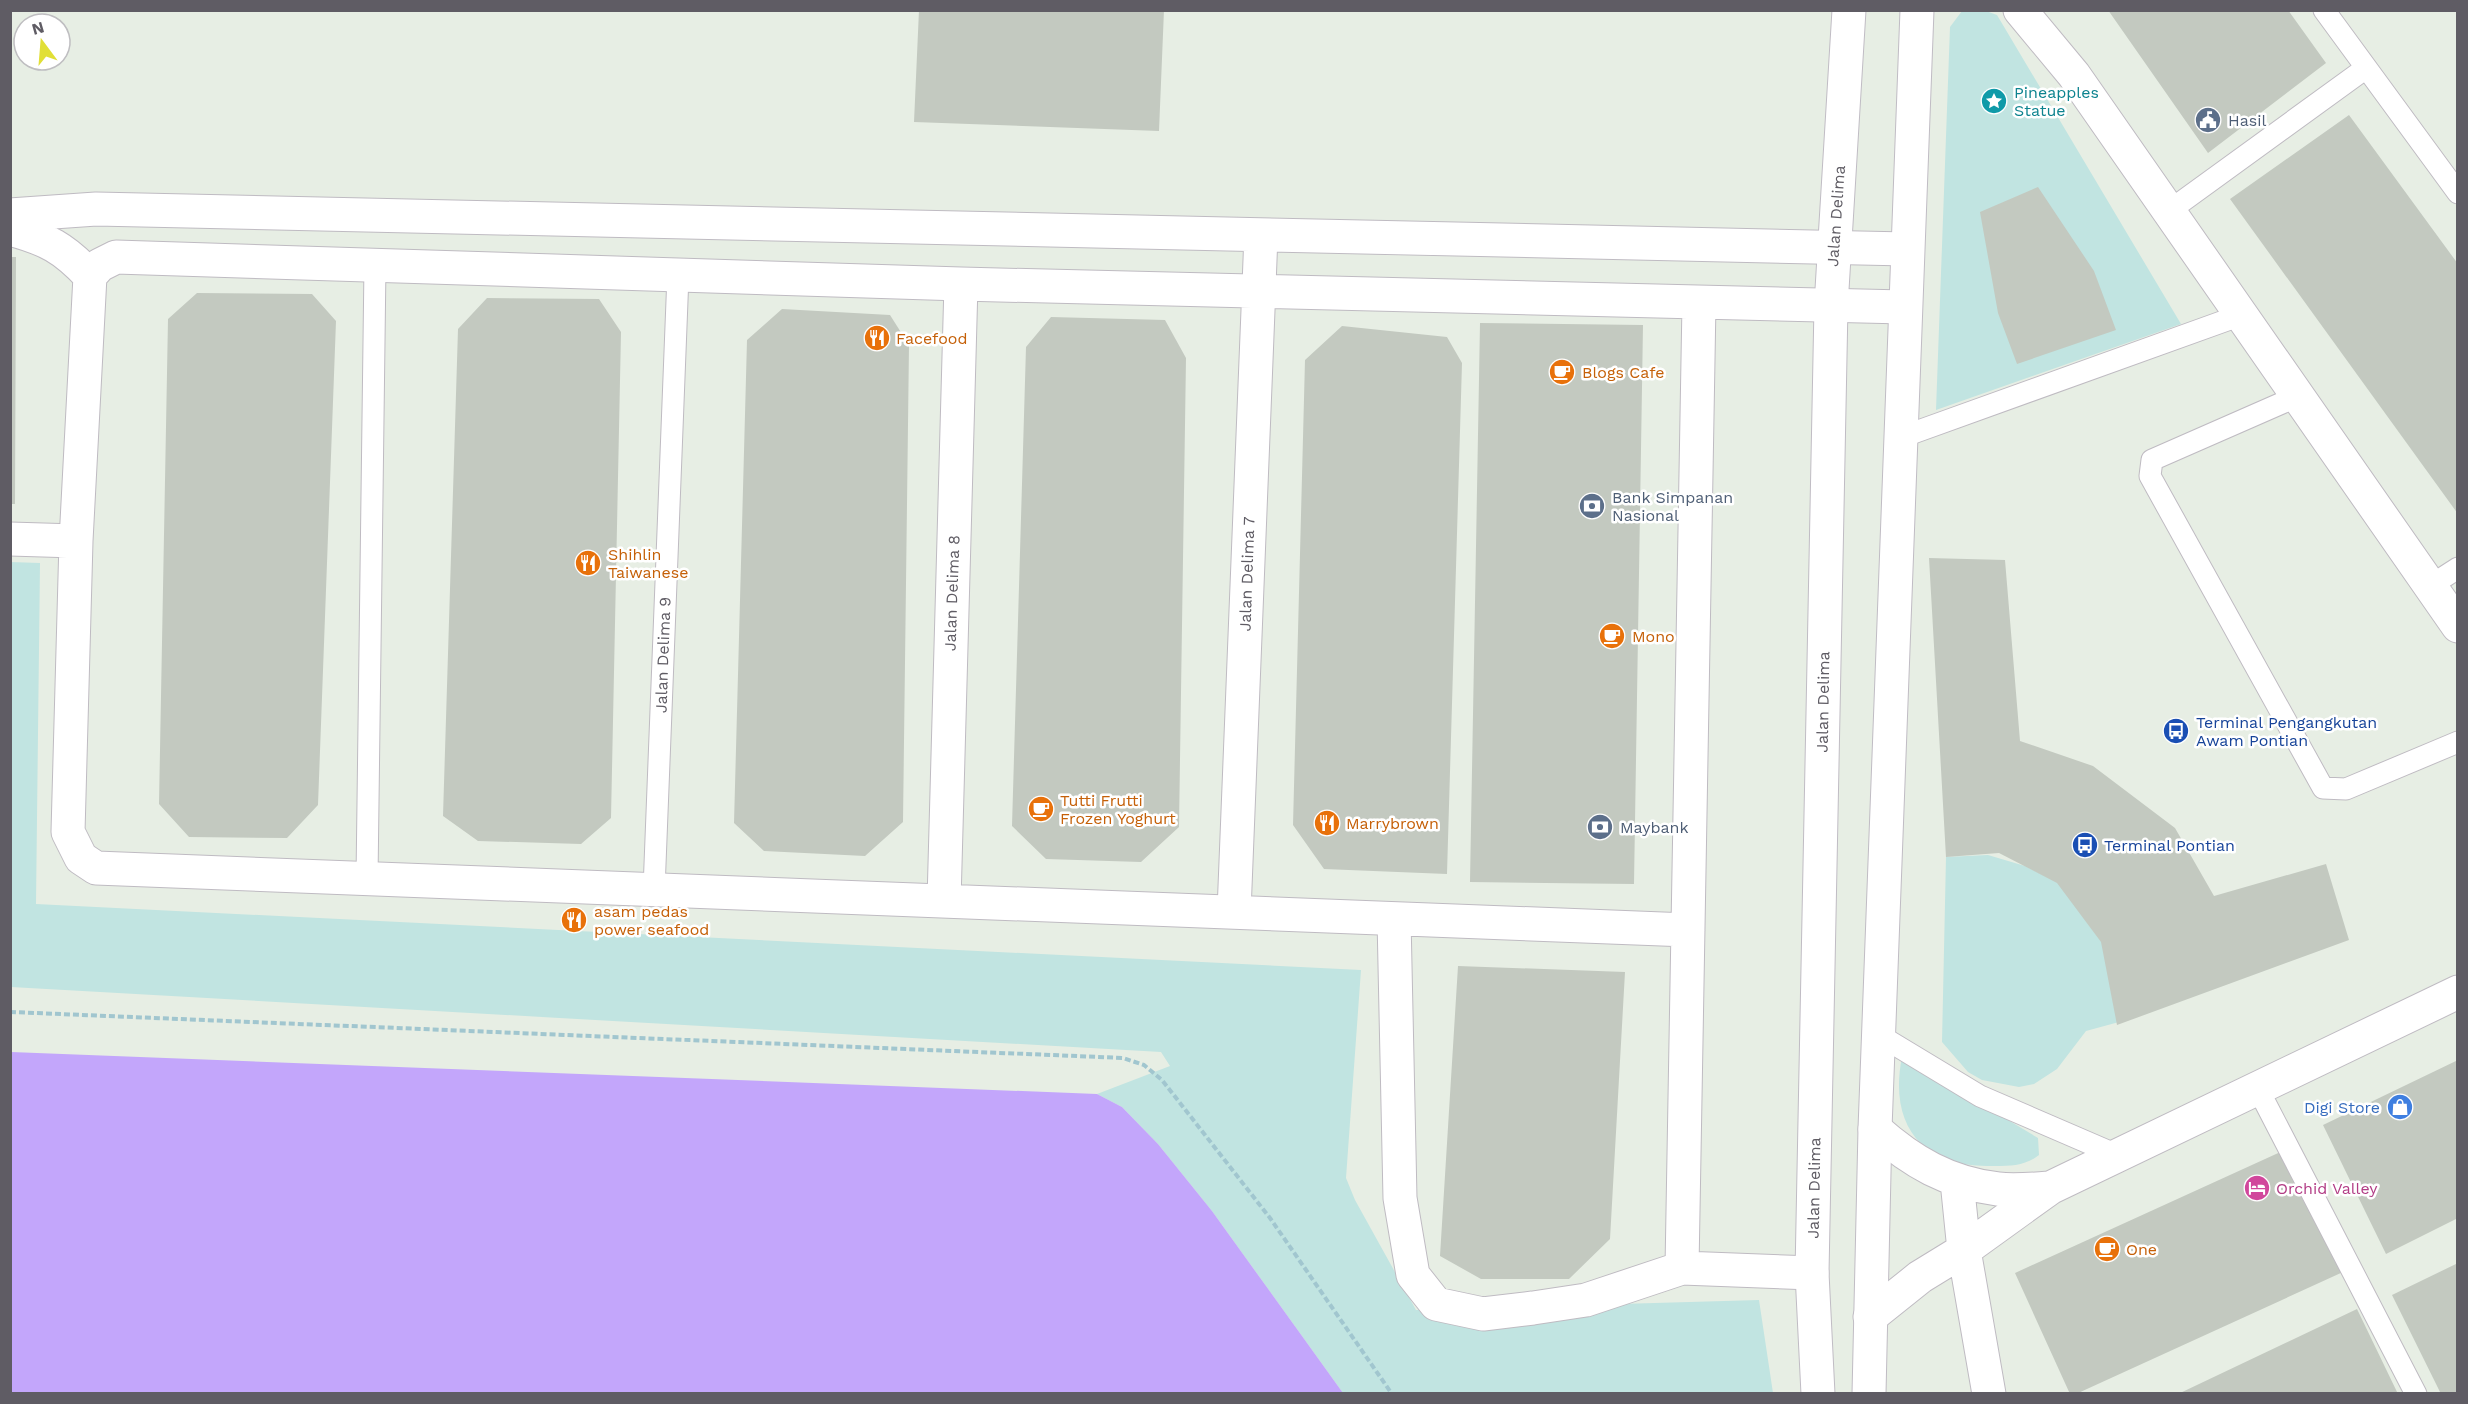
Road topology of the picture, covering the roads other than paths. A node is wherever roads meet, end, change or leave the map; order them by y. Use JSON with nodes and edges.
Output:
{"nodes":[{"id":1,"x":1849,"y":10,"type":"edge"},
{"id":2,"x":1917,"y":10,"type":"edge"},
{"id":3,"x":2020,"y":10,"type":"edge"},
{"id":4,"x":2324,"y":10,"type":"edge"},
{"id":5,"x":2366,"y":68,"type":"junction"},
{"id":6,"x":2457,"y":194,"type":"edge"},
{"id":7,"x":2169,"y":211,"type":"junction"},
{"id":8,"x":10,"y":215,"type":"edge"},
{"id":9,"x":10,"y":230,"type":"edge"},
{"id":10,"x":1261,"y":235,"type":"junction"},
{"id":11,"x":1834,"y":248,"type":"junction"},
{"id":12,"x":1907,"y":249,"type":"junction"},
{"id":13,"x":375,"y":265,"type":"junction"},
{"id":14,"x":678,"y":275,"type":"junction"},
{"id":15,"x":90,"y":276,"type":"junction"},
{"id":16,"x":961,"y":284,"type":"junction"},
{"id":17,"x":1259,"y":292,"type":"junction"},
{"id":18,"x":1699,"y":303,"type":"junction"},
{"id":19,"x":1831,"y":306,"type":"junction"},
{"id":20,"x":1904,"y":308,"type":"junction"},
{"id":21,"x":2241,"y":315,"type":"junction"},
{"id":22,"x":2298,"y":396,"type":"junction"},
{"id":23,"x":1899,"y":438,"type":"junction"},
{"id":24,"x":10,"y":538,"type":"edge"},
{"id":25,"x":76,"y":541,"type":"junction"},
{"id":26,"x":2457,"y":568,"type":"edge"},
{"id":27,"x":2430,"y":586,"type":"junction"},
{"id":28,"x":2457,"y":626,"type":"edge"},
{"id":29,"x":2457,"y":742,"type":"edge"},
{"id":30,"x":367,"y":879,"type":"junction"},
{"id":31,"x":654,"y":890,"type":"junction"},
{"id":32,"x":944,"y":901,"type":"junction"},
{"id":33,"x":1234,"y":912,"type":"junction"},
{"id":34,"x":1394,"y":919,"type":"junction"},
{"id":35,"x":1688,"y":930,"type":"junction"},
{"id":36,"x":2457,"y":993,"type":"edge"},
{"id":37,"x":1879,"y":1035,"type":"junction"},
{"id":38,"x":2259,"y":1089,"type":"junction"},
{"id":39,"x":1875,"y":1129,"type":"junction"},
{"id":40,"x":2119,"y":1156,"type":"junction"},
{"id":41,"x":1958,"y":1181,"type":"junction"},
{"id":42,"x":2050,"y":1188,"type":"junction"},
{"id":43,"x":1964,"y":1250,"type":"junction"},
{"id":44,"x":1682,"y":1268,"type":"junction"},
{"id":45,"x":1812,"y":1273,"type":"junction"},
{"id":46,"x":1869,"y":1317,"type":"junction"},
{"id":47,"x":1818,"y":1394,"type":"edge"},
{"id":48,"x":1869,"y":1394,"type":"edge"},
{"id":49,"x":1989,"y":1394,"type":"edge"},
{"id":50,"x":2416,"y":1394,"type":"edge"}],
"edges":[{"from":1,"to":11,"type":"street","name":"Jalan Delima"},
{"from":2,"to":12,"type":"street"},
{"from":3,"to":7,"type":"street"},
{"from":4,"to":5,"type":"lane"},
{"from":5,"to":6,"type":"lane"},
{"from":5,"to":7,"type":"lane"},
{"from":7,"to":21,"type":"street"},
{"from":8,"to":10,"type":"street"},
{"from":9,"to":15,"type":"street"},
{"from":10,"to":11,"type":"street"},
{"from":10,"to":17,"type":"street","name":"Jalan Delima 7"},
{"from":11,"to":12,"type":"street"},
{"from":11,"to":19,"type":"street","name":"Jalan Delima"},
{"from":12,"to":20,"type":"street"},
{"from":13,"to":14,"type":"street"},
{"from":13,"to":15,"type":"street"},
{"from":13,"to":30,"type":"lane"},
{"from":14,"to":16,"type":"street"},
{"from":14,"to":31,"type":"lane","name":"Jalan Delima 9"},
{"from":15,"to":25,"type":"street"},
{"from":16,"to":17,"type":"street"},
{"from":16,"to":32,"type":"street","name":"Jalan Delima 8"},
{"from":17,"to":18,"type":"street"},
{"from":17,"to":33,"type":"street","name":"Jalan Delima 7"},
{"from":18,"to":19,"type":"street"},
{"from":18,"to":35,"type":"street"},
{"from":19,"to":20,"type":"street"},
{"from":19,"to":45,"type":"street","name":"Jalan Delima"},
{"from":20,"to":23,"type":"street"},
{"from":21,"to":22,"type":"street"},
{"from":21,"to":23,"type":"lane"},
{"from":22,"to":27,"type":"street"},
{"from":22,"to":29,"type":"lane"},
{"from":23,"to":37,"type":"street"},
{"from":24,"to":25,"type":"street"},
{"from":25,"to":30,"type":"street"},
{"from":26,"to":27,"type":"lane"},
{"from":27,"to":28,"type":"street"},
{"from":30,"to":31,"type":"street"},
{"from":31,"to":32,"type":"street"},
{"from":32,"to":33,"type":"street"},
{"from":33,"to":34,"type":"street"},
{"from":34,"to":35,"type":"street"},
{"from":34,"to":44,"type":"street"},
{"from":35,"to":44,"type":"street"},
{"from":36,"to":38,"type":"street"},
{"from":37,"to":39,"type":"street"},
{"from":37,"to":40,"type":"lane"},
{"from":38,"to":40,"type":"street"},
{"from":38,"to":50,"type":"lane"},
{"from":39,"to":41,"type":"street"},
{"from":39,"to":46,"type":"street"},
{"from":40,"to":42,"type":"street"},
{"from":41,"to":42,"type":"street"},
{"from":41,"to":43,"type":"street"},
{"from":42,"to":43,"type":"street"},
{"from":43,"to":46,"type":"street"},
{"from":43,"to":49,"type":"street"},
{"from":44,"to":45,"type":"street"},
{"from":45,"to":47,"type":"street","name":"Jalan Delima"},
{"from":46,"to":48,"type":"street"}]}
